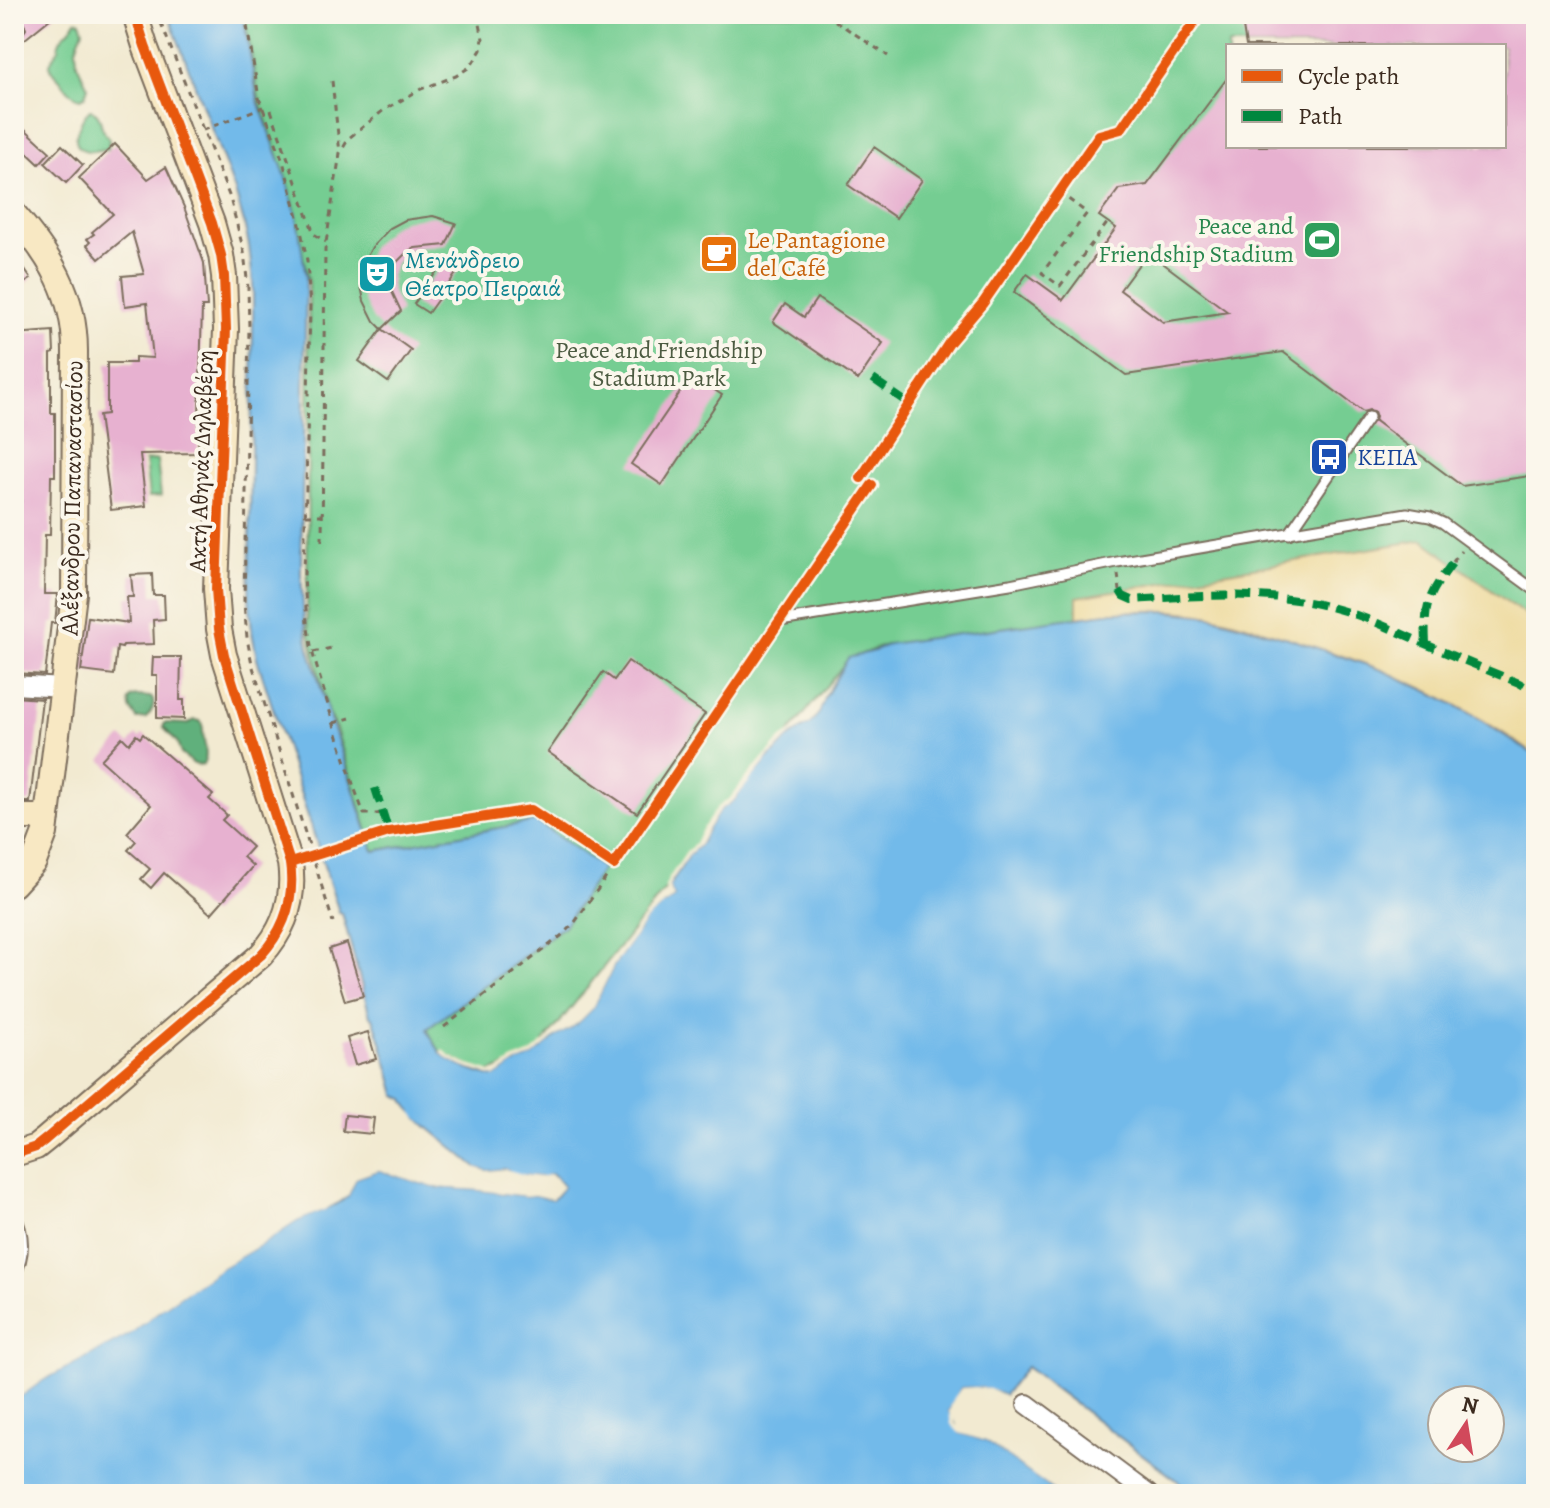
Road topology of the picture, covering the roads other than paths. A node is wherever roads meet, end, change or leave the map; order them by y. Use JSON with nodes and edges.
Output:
{"nodes":[{"id":1,"x":135,"y":14,"type":"edge"},
{"id":2,"x":14,"y":214,"type":"edge"},
{"id":3,"x":1369,"y":417,"type":"dead end"},
{"id":4,"x":1289,"y":534,"type":"junction"},
{"id":5,"x":1536,"y":591,"type":"edge"},
{"id":6,"x":14,"y":685,"type":"edge"},
{"id":7,"x":63,"y":688,"type":"junction"},
{"id":8,"x":14,"y":817,"type":"edge"},
{"id":9,"x":47,"y":817,"type":"junction"},
{"id":10,"x":614,"y":865,"type":"road end"},
{"id":11,"x":14,"y":884,"type":"edge"},
{"id":12,"x":15,"y":1155,"type":"edge"},
{"id":13,"x":14,"y":1213,"type":"edge"},
{"id":14,"x":14,"y":1278,"type":"edge"},
{"id":15,"x":1027,"y":1404,"type":"dead end"},
{"id":16,"x":1148,"y":1494,"type":"edge"}],
"edges":[{"from":1,"to":12,"type":"street","name":"Ακτή Αθηνάς Δηλαβέρη"},
{"from":2,"to":7,"type":"street","name":"Αλέξανδρου Παπαναστασίου"},
{"from":3,"to":4,"type":"lane"},
{"from":4,"to":5,"type":"lane"},
{"from":4,"to":10,"type":"lane"},
{"from":6,"to":7,"type":"street"},
{"from":7,"to":9,"type":"street","name":"Αλέξανδρου Παπαναστασίου"},
{"from":8,"to":9,"type":"street"},
{"from":9,"to":11,"type":"street","name":"Αλέξανδρου Παπαναστασίου"},
{"from":13,"to":14,"type":"lane"},
{"from":15,"to":16,"type":"street"}]}
